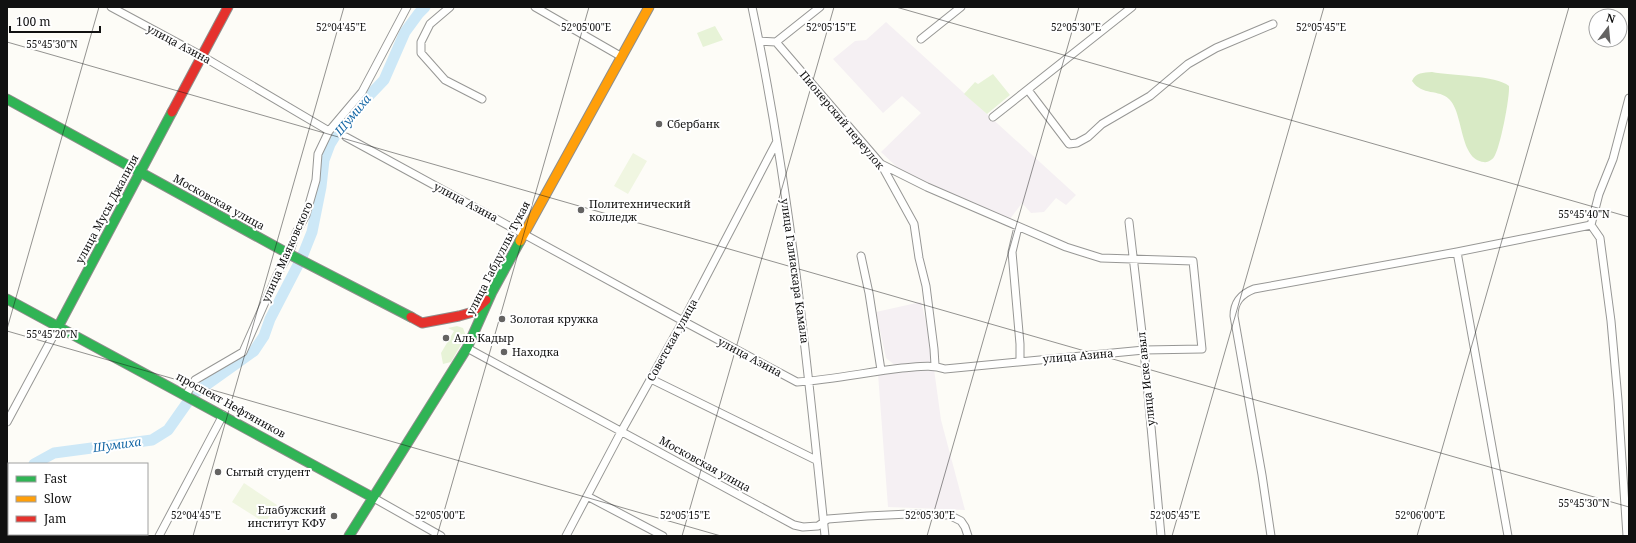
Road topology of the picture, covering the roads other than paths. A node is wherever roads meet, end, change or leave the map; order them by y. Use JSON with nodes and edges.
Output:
{"nodes":[{"id":1,"x":111,"y":7,"type":"edge"},
{"id":2,"x":228,"y":7,"type":"edge"},
{"id":3,"x":407,"y":7,"type":"edge"},
{"id":4,"x":450,"y":7,"type":"edge"},
{"id":5,"x":535,"y":7,"type":"edge"},
{"id":6,"x":649,"y":7,"type":"edge"},
{"id":7,"x":752,"y":7,"type":"edge"},
{"id":8,"x":820,"y":7,"type":"edge"},
{"id":9,"x":961,"y":7,"type":"edge"},
{"id":10,"x":1132,"y":7,"type":"edge"},
{"id":11,"x":1273,"y":24,"type":"dead end"},
{"id":12,"x":920,"y":39,"type":"dead end"},
{"id":13,"x":759,"y":41,"type":"junction"},
{"id":14,"x":776,"y":42,"type":"junction"},
{"id":15,"x":202,"y":56,"type":"junction"},
{"id":16,"x":622,"y":56,"type":"junction"},
{"id":17,"x":1028,"y":90,"type":"junction"},
{"id":18,"x":1629,"y":98,"type":"edge"},
{"id":19,"x":7,"y":99,"type":"edge"},
{"id":20,"x":482,"y":99,"type":"dead end"},
{"id":21,"x":992,"y":117,"type":"dead end"},
{"id":22,"x":329,"y":131,"type":"junction"},
{"id":23,"x":346,"y":137,"type":"dead end"},
{"id":24,"x":776,"y":143,"type":"junction"},
{"id":25,"x":881,"y":164,"type":"junction"},
{"id":26,"x":140,"y":172,"type":"junction"},
{"id":27,"x":1129,"y":222,"type":"dead end"},
{"id":28,"x":1592,"y":225,"type":"junction"},
{"id":29,"x":1018,"y":227,"type":"junction"},
{"id":30,"x":524,"y":233,"type":"junction"},
{"id":31,"x":1457,"y":252,"type":"junction"},
{"id":32,"x":289,"y":254,"type":"junction"},
{"id":33,"x":861,"y":256,"type":"dead end"},
{"id":34,"x":1134,"y":260,"type":"junction"},
{"id":35,"x":492,"y":292,"type":"junction"},
{"id":36,"x":7,"y":299,"type":"edge"},
{"id":37,"x":459,"y":316,"type":"junction"},
{"id":38,"x":683,"y":321,"type":"junction"},
{"id":39,"x":58,"y":327,"type":"junction"},
{"id":40,"x":472,"y":336,"type":"junction"},
{"id":41,"x":467,"y":348,"type":"junction"},
{"id":42,"x":1144,"y":350,"type":"junction"},
{"id":43,"x":1020,"y":361,"type":"junction"},
{"id":44,"x":935,"y":365,"type":"junction"},
{"id":45,"x":881,"y":370,"type":"junction"},
{"id":46,"x":651,"y":379,"type":"junction"},
{"id":47,"x":810,"y":381,"type":"junction"},
{"id":48,"x":186,"y":395,"type":"junction"},
{"id":49,"x":223,"y":414,"type":"junction"},
{"id":50,"x":7,"y":422,"type":"edge"},
{"id":51,"x":620,"y":432,"type":"junction"},
{"id":52,"x":816,"y":460,"type":"junction"},
{"id":53,"x":588,"y":496,"type":"junction"},
{"id":54,"x":372,"y":497,"type":"junction"},
{"id":55,"x":824,"y":523,"type":"junction"},
{"id":56,"x":159,"y":536,"type":"edge"},
{"id":57,"x":349,"y":536,"type":"edge"},
{"id":58,"x":441,"y":536,"type":"edge"},
{"id":59,"x":566,"y":536,"type":"edge"},
{"id":60,"x":663,"y":536,"type":"edge"},
{"id":61,"x":825,"y":536,"type":"edge"},
{"id":62,"x":968,"y":536,"type":"edge"},
{"id":63,"x":1161,"y":536,"type":"edge"},
{"id":64,"x":1271,"y":536,"type":"edge"},
{"id":65,"x":1508,"y":536,"type":"edge"},
{"id":66,"x":1627,"y":536,"type":"edge"}],
"edges":[{"from":1,"to":15,"type":"street","name":"улица Азина"},
{"from":2,"to":15,"type":"main road","name":"улица Мусы Джалиля"},
{"from":3,"to":22,"type":"street","name":"улица Маяковского"},
{"from":4,"to":20,"type":"street"},
{"from":5,"to":16,"type":"street"},
{"from":6,"to":16,"type":"main road","name":"улица Габдуллы Тукая"},
{"from":7,"to":13,"type":"street","name":"улица Галиаскара Камала"},
{"from":8,"to":14,"type":"street"},
{"from":9,"to":12,"type":"street"},
{"from":10,"to":17,"type":"street"},
{"from":11,"to":17,"type":"street"},
{"from":13,"to":14,"type":"street"},
{"from":13,"to":24,"type":"street","name":"улица Галиаскара Камала"},
{"from":14,"to":25,"type":"street","name":"Пионерский переулок"},
{"from":15,"to":22,"type":"street","name":"улица Азина"},
{"from":15,"to":26,"type":"main road","name":"улица Мусы Джалиля"},
{"from":16,"to":30,"type":"main road","name":"улица Габдуллы Тукая"},
{"from":17,"to":21,"type":"street"},
{"from":18,"to":28,"type":"street"},
{"from":19,"to":26,"type":"main road","name":"Московская улица"},
{"from":22,"to":32,"type":"street","name":"улица Маяковского"},
{"from":23,"to":30,"type":"street","name":"улица Азина"},
{"from":24,"to":38,"type":"street","name":"Советская улица"},
{"from":24,"to":47,"type":"street","name":"улица Галиаскара Камала"},
{"from":25,"to":29,"type":"street"},
{"from":25,"to":44,"type":"street","name":"Пионерский переулок"},
{"from":26,"to":32,"type":"main road","name":"Московская улица"},
{"from":26,"to":39,"type":"main road","name":"улица Мусы Джалиля"},
{"from":27,"to":34,"type":"street","name":"улица Иске авыл"},
{"from":28,"to":31,"type":"street"},
{"from":28,"to":66,"type":"street"},
{"from":29,"to":34,"type":"street"},
{"from":29,"to":43,"type":"street"},
{"from":30,"to":35,"type":"main road","name":"улица Габдуллы Тукая"},
{"from":30,"to":38,"type":"street","name":"улица Азина"},
{"from":31,"to":64,"type":"street"},
{"from":31,"to":65,"type":"street"},
{"from":32,"to":37,"type":"main road","name":"Московская улица"},
{"from":32,"to":48,"type":"street","name":"улица Маяковского"},
{"from":33,"to":45,"type":"street"},
{"from":34,"to":42,"type":"street","name":"улица Иске авыл"},
{"from":34,"to":42,"type":"street","name":"улица Азина"},
{"from":35,"to":37,"type":"main road"},
{"from":35,"to":40,"type":"main road","name":"улица Габдуллы Тукая"},
{"from":36,"to":39,"type":"main road","name":"проспект Нефтяников"},
{"from":37,"to":40,"type":"main road"},
{"from":38,"to":46,"type":"street","name":"Советская улица"},
{"from":38,"to":47,"type":"street","name":"улица Азина"},
{"from":39,"to":48,"type":"main road","name":"проспект Нефтяников"},
{"from":39,"to":50,"type":"street","name":"улица Мусы Джалиля"},
{"from":40,"to":41,"type":"main road","name":"улица Габдуллы Тукая"},
{"from":41,"to":51,"type":"street","name":"Московская улица"},
{"from":41,"to":54,"type":"main road","name":"улица Габдуллы Тукая"},
{"from":42,"to":43,"type":"street","name":"улица Азина"},
{"from":42,"to":63,"type":"street","name":"улица Иске авыл"},
{"from":43,"to":44,"type":"street","name":"улица Азина"},
{"from":44,"to":45,"type":"street","name":"улица Азина"},
{"from":45,"to":47,"type":"street","name":"улица Азина"},
{"from":46,"to":51,"type":"street","name":"Советская улица"},
{"from":46,"to":52,"type":"street"},
{"from":47,"to":52,"type":"street","name":"улица Галиаскара Камала"},
{"from":48,"to":49,"type":"main road","name":"проспект Нефтяников"},
{"from":49,"to":54,"type":"main road","name":"проспект Нефтяников"},
{"from":49,"to":56,"type":"street"},
{"from":51,"to":53,"type":"street","name":"Советская улица"},
{"from":51,"to":55,"type":"street","name":"Московская улица"},
{"from":52,"to":55,"type":"street","name":"улица Галиаскара Камала"},
{"from":53,"to":59,"type":"street","name":"Советская улица"},
{"from":53,"to":60,"type":"street"},
{"from":54,"to":57,"type":"main road","name":"улица Габдуллы Тукая"},
{"from":54,"to":58,"type":"street","name":"проспект Нефтяников"},
{"from":55,"to":61,"type":"street","name":"улица Галиаскара Камала"},
{"from":55,"to":62,"type":"street","name":"Московская улица"}]}
